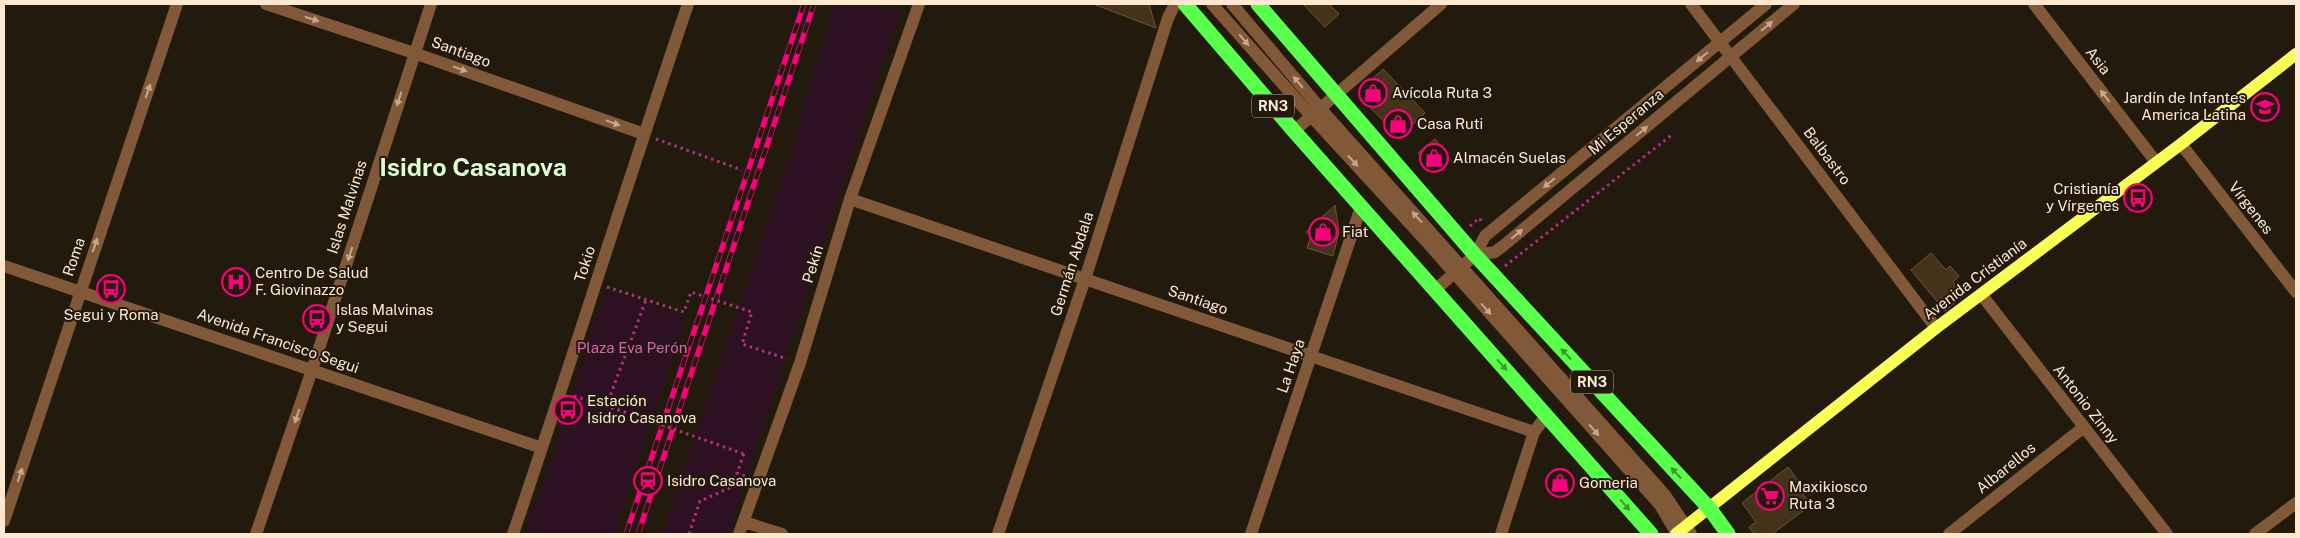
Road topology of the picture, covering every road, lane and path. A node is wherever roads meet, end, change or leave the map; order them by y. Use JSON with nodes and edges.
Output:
{"nodes":[{"id":1,"x":178,"y":4,"type":"edge"},
{"id":2,"x":266,"y":4,"type":"edge"},
{"id":3,"x":431,"y":4,"type":"edge"},
{"id":4,"x":688,"y":4,"type":"edge"},
{"id":5,"x":919,"y":4,"type":"edge"},
{"id":6,"x":1175,"y":4,"type":"edge"},
{"id":7,"x":1185,"y":4,"type":"edge"},
{"id":8,"x":1212,"y":4,"type":"edge"},
{"id":9,"x":1232,"y":4,"type":"edge"},
{"id":10,"x":1441,"y":4,"type":"edge"},
{"id":11,"x":1691,"y":4,"type":"edge"},
{"id":12,"x":1766,"y":4,"type":"edge"},
{"id":13,"x":1794,"y":4,"type":"edge"},
{"id":14,"x":2034,"y":4,"type":"edge"},
{"id":15,"x":1263,"y":5,"type":"edge"},
{"id":16,"x":1720,"y":42,"type":"junction"},
{"id":17,"x":414,"y":53,"type":"junction"},
{"id":18,"x":2296,"y":54,"type":"edge"},
{"id":19,"x":1732,"y":56,"type":"junction"},
{"id":20,"x":1336,"y":94,"type":"junction"},
{"id":21,"x":1315,"y":112,"type":"junction"},
{"id":22,"x":1294,"y":131,"type":"junction"},
{"id":23,"x":644,"y":134,"type":"junction"},
{"id":24,"x":1673,"y":134,"type":"dead end"},
{"id":25,"x":2181,"y":144,"type":"junction"},
{"id":26,"x":2156,"y":162,"type":"junction"},
{"id":27,"x":742,"y":170,"type":"dead end"},
{"id":28,"x":850,"y":199,"type":"junction"},
{"id":29,"x":1361,"y":207,"type":"junction"},
{"id":30,"x":1475,"y":255,"type":"junction"},
{"id":31,"x":4,"y":266,"type":"edge"},
{"id":32,"x":1458,"y":269,"type":"junction"},
{"id":33,"x":1494,"y":276,"type":"junction"},
{"id":34,"x":1085,"y":279,"type":"junction"},
{"id":35,"x":596,"y":283,"type":"junction"},
{"id":36,"x":1435,"y":290,"type":"junction"},
{"id":37,"x":80,"y":291,"type":"junction"},
{"id":38,"x":2296,"y":292,"type":"edge"},
{"id":39,"x":1981,"y":294,"type":"junction"},
{"id":40,"x":646,"y":300,"type":"junction"},
{"id":41,"x":1936,"y":328,"type":"junction"},
{"id":42,"x":1312,"y":356,"type":"junction"},
{"id":43,"x":800,"y":363,"type":"junction"},
{"id":44,"x":312,"y":370,"type":"junction"},
{"id":45,"x":561,"y":391,"type":"junction"},
{"id":46,"x":606,"y":407,"type":"junction"},
{"id":47,"x":1547,"y":415,"type":"junction"},
{"id":48,"x":2084,"y":427,"type":"junction"},
{"id":49,"x":1534,"y":432,"type":"junction"},
{"id":50,"x":542,"y":448,"type":"junction"},
{"id":51,"x":737,"y":473,"type":"dead end"},
{"id":52,"x":752,"y":478,"type":"dead end"},
{"id":53,"x":2296,"y":503,"type":"edge"},
{"id":54,"x":1710,"y":508,"type":"junction"},
{"id":55,"x":4,"y":521,"type":"edge"},
{"id":56,"x":744,"y":522,"type":"junction"},
{"id":57,"x":1681,"y":533,"type":"edge"},
{"id":58,"x":256,"y":534,"type":"edge"},
{"id":59,"x":513,"y":534,"type":"edge"},
{"id":60,"x":689,"y":534,"type":"edge"},
{"id":61,"x":739,"y":534,"type":"edge"},
{"id":62,"x":782,"y":534,"type":"edge"},
{"id":63,"x":998,"y":534,"type":"edge"},
{"id":64,"x":1251,"y":534,"type":"edge"},
{"id":65,"x":1501,"y":534,"type":"edge"},
{"id":66,"x":1651,"y":534,"type":"edge"},
{"id":67,"x":1728,"y":534,"type":"edge"},
{"id":68,"x":1950,"y":534,"type":"edge"},
{"id":69,"x":2166,"y":534,"type":"edge"},
{"id":70,"x":2255,"y":534,"type":"edge"}],
"edges":[{"from":37,"to":1,"type":"street","name":"Roma","one_way":true},
{"from":2,"to":17,"type":"street","name":"Santiago","one_way":true},
{"from":3,"to":17,"type":"street","name":"Islas Malvinas"},
{"from":4,"to":23,"type":"street","name":"Tokio"},
{"from":5,"to":28,"type":"street","name":"Pekín"},
{"from":6,"to":34,"type":"street","name":"Germán Abdala"},
{"from":7,"to":22,"type":"highway","number":"RN3"},
{"from":8,"to":21,"type":"street","one_way":true},
{"from":21,"to":9,"type":"street","one_way":true},
{"from":10,"to":20,"type":"street"},
{"from":11,"to":16,"type":"street","name":"Balbastro"},
{"from":12,"to":16,"type":"street","name":"Mi Esperanza"},
{"from":19,"to":13,"type":"street","name":"Mi Esperanza","one_way":true},
{"from":26,"to":14,"type":"street","name":"Asia","one_way":true},
{"from":15,"to":20,"type":"highway","number":"RN3"},
{"from":16,"to":19,"type":"street","name":"Balbastro"},
{"from":16,"to":30,"type":"street","name":"Mi Esperanza","one_way":true},
{"from":17,"to":23,"type":"street","name":"Santiago","one_way":true},
{"from":17,"to":44,"type":"street","name":"Islas Malvinas","one_way":true},
{"from":18,"to":25,"type":"main road","name":"Avenida Cristianía"},
{"from":30,"to":19,"type":"street","name":"Mi Esperanza","one_way":true},
{"from":19,"to":41,"type":"street","name":"Balbastro"},
{"from":20,"to":21,"type":"street"},
{"from":20,"to":30,"type":"highway","number":"RN3"},
{"from":21,"to":22,"type":"street"},
{"from":21,"to":32,"type":"street"},
{"from":22,"to":29,"type":"highway","number":"RN3"},
{"from":23,"to":27,"type":"path"},
{"from":23,"to":35,"type":"street","name":"Tokio"},
{"from":24,"to":33,"type":"path"},
{"from":25,"to":26,"type":"main road","name":"Avenida Cristianía"},
{"from":25,"to":38,"type":"street","name":"Vírgenes"},
{"from":26,"to":39,"type":"main road","name":"Avenida Cristianía"},
{"from":28,"to":34,"type":"street","name":"Santiago"},
{"from":28,"to":43,"type":"street","name":"Pekín"},
{"from":29,"to":36,"type":"highway","number":"RN3"},
{"from":29,"to":42,"type":"street","name":"La Haya"},
{"from":30,"to":32,"type":"street","name":"Mi Esperanza"},
{"from":30,"to":33,"type":"highway","number":"RN3"},
{"from":31,"to":37,"type":"street","name":"Avenida Francisco Segui"},
{"from":32,"to":36,"type":"street","name":"Mi Esperanza"},
{"from":32,"to":57,"type":"street"},
{"from":54,"to":33,"type":"highway","number":"RN3","one_way":true},
{"from":34,"to":42,"type":"street","name":"Santiago"},
{"from":34,"to":63,"type":"street","name":"Germán Abdala"},
{"from":35,"to":40,"type":"path"},
{"from":35,"to":45,"type":"street","name":"Tokio"},
{"from":36,"to":47,"type":"highway","number":"RN3","one_way":true},
{"from":37,"to":44,"type":"street","name":"Avenida Francisco Segui"},
{"from":55,"to":37,"type":"street","name":"Roma","one_way":true},
{"from":39,"to":41,"type":"main road","name":"Avenida Cristianía"},
{"from":39,"to":48,"type":"street","name":"Antonio Zinny"},
{"from":40,"to":43,"type":"path"},
{"from":40,"to":46,"type":"path"},
{"from":41,"to":54,"type":"main road","name":"Avenida Cristianía"},
{"from":42,"to":49,"type":"street","name":"Santiago"},
{"from":42,"to":64,"type":"street","name":"La Haya"},
{"from":43,"to":56,"type":"street","name":"Pekín"},
{"from":44,"to":50,"type":"street","name":"Avenida Francisco Segui"},
{"from":44,"to":58,"type":"street","name":"Islas Malvinas","one_way":true},
{"from":45,"to":46,"type":"path"},
{"from":45,"to":50,"type":"street","name":"Tokio"},
{"from":46,"to":51,"type":"path","bridge":true},
{"from":47,"to":49,"type":"street"},
{"from":47,"to":66,"type":"highway","number":"RN3","one_way":true},
{"from":48,"to":68,"type":"street","name":"Albarellos"},
{"from":48,"to":69,"type":"street","name":"Antonio Zinny"},
{"from":49,"to":65,"type":"street"},
{"from":50,"to":59,"type":"street","name":"Tokio"},
{"from":52,"to":60,"type":"path"},
{"from":53,"to":70,"type":"street"},
{"from":54,"to":57,"type":"main road","name":"Avenida Cristianía"},
{"from":54,"to":67,"type":"highway","number":"RN3"},
{"from":56,"to":61,"type":"street","name":"Pekín"},
{"from":56,"to":62,"type":"street"}]}
